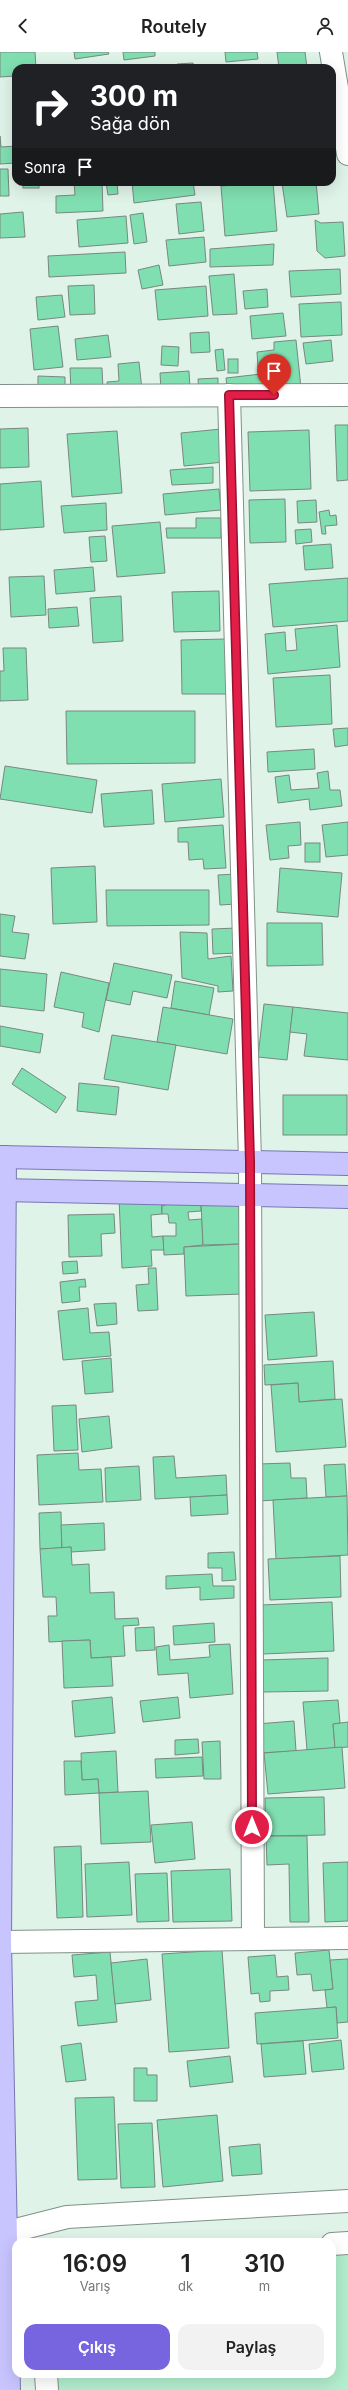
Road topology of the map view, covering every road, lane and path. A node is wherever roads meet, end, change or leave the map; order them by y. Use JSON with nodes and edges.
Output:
{"nodes":[{"id":1,"x":331,"y":52,"type":"edge"},
{"id":2,"x":333,"y":64,"type":"edge"},
{"id":3,"x":336,"y":82,"type":"edge"},
{"id":4,"x":348,"y":154,"type":"edge"},
{"id":5,"x":229,"y":395,"type":"junction"},
{"id":6,"x":348,"y":395,"type":"edge"},
{"id":7,"x":0,"y":396,"type":"edge"},
{"id":8,"x":2,"y":1157,"type":"edge"},
{"id":9,"x":250,"y":1162,"type":"junction"},
{"id":10,"x":348,"y":1164,"type":"edge"},
{"id":11,"x":2,"y":1190,"type":"edge"},
{"id":12,"x":250,"y":1196,"type":"junction"},
{"id":13,"x":348,"y":1197,"type":"edge"},
{"id":14,"x":253,"y":1938,"type":"junction"},
{"id":15,"x":348,"y":1938,"type":"edge"},
{"id":16,"x":0,"y":1942,"type":"edge"},
{"id":17,"x":348,"y":2201,"type":"edge"},
{"id":18,"x":2,"y":2232,"type":"edge"},
{"id":19,"x":22,"y":2238,"type":"edge"},
{"id":20,"x":348,"y":2243,"type":"edge"},
{"id":21,"x":336,"y":2244,"type":"edge"},
{"id":22,"x":46,"y":2378,"type":"edge"},
{"id":23,"x":9,"y":2390,"type":"edge"},
{"id":24,"x":47,"y":2390,"type":"edge"}],
"edges":[{"from":1,"to":2,"type":"street"},
{"from":3,"to":4,"type":"street"},
{"from":5,"to":6,"type":"street"},
{"from":5,"to":7,"type":"street"},
{"from":5,"to":9,"type":"street"},
{"from":8,"to":9,"type":"main road"},
{"from":8,"to":11,"type":"main road"},
{"from":9,"to":10,"type":"main road"},
{"from":9,"to":12,"type":"street"},
{"from":11,"to":12,"type":"main road"},
{"from":11,"to":16,"type":"main road"},
{"from":12,"to":13,"type":"main road"},
{"from":12,"to":14,"type":"street"},
{"from":14,"to":15,"type":"street"},
{"from":14,"to":16,"type":"street"},
{"from":16,"to":18,"type":"main road"},
{"from":17,"to":18,"type":"street"},
{"from":18,"to":19,"type":"street"},
{"from":18,"to":23,"type":"main road"},
{"from":20,"to":21,"type":"street"},
{"from":22,"to":24,"type":"street"}]}
